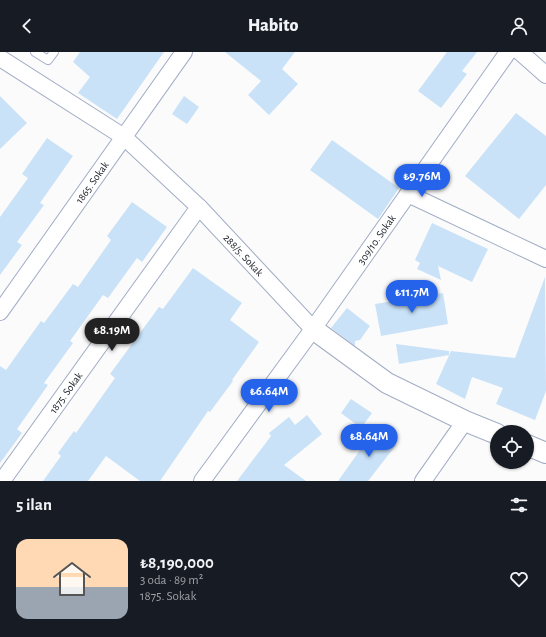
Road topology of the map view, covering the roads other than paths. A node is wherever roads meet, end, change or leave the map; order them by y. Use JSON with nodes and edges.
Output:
{"nodes":[{"id":1,"x":35,"y":52,"type":"edge"},
{"id":2,"x":54,"y":52,"type":"edge"},
{"id":3,"x":184,"y":52,"type":"edge"},
{"id":4,"x":508,"y":52,"type":"edge"},
{"id":5,"x":520,"y":52,"type":"edge"},
{"id":6,"x":1,"y":59,"type":"edge"},
{"id":7,"x":546,"y":75,"type":"edge"},
{"id":8,"x":124,"y":137,"type":"junction"},
{"id":9,"x":408,"y":194,"type":"junction"},
{"id":10,"x":199,"y":207,"type":"junction"},
{"id":11,"x":546,"y":259,"type":"edge"},
{"id":12,"x":0,"y":312,"type":"edge"},
{"id":13,"x":313,"y":329,"type":"junction"},
{"id":14,"x":465,"y":421,"type":"junction"},
{"id":15,"x":490,"y":431,"type":"edge"},
{"id":16,"x":534,"y":449,"type":"edge"},
{"id":17,"x":546,"y":453,"type":"edge"},
{"id":18,"x":2,"y":481,"type":"edge"},
{"id":19,"x":202,"y":481,"type":"edge"},
{"id":20,"x":423,"y":481,"type":"edge"}],
"edges":[{"from":1,"to":2,"type":"lane"},
{"from":3,"to":8,"type":"street","name":"1865. Sokak"},
{"from":4,"to":9,"type":"street","name":"309/10. Sokak"},
{"from":5,"to":7,"type":"street"},
{"from":6,"to":8,"type":"street","name":"288/5. Sokak"},
{"from":8,"to":10,"type":"street","name":"288/5. Sokak"},
{"from":8,"to":12,"type":"street","name":"1865. Sokak"},
{"from":9,"to":11,"type":"street"},
{"from":9,"to":13,"type":"street","name":"309/10. Sokak"},
{"from":10,"to":13,"type":"street","name":"288/5. Sokak"},
{"from":10,"to":18,"type":"street","name":"1875. Sokak"},
{"from":13,"to":14,"type":"street","name":"288/5. Sokak"},
{"from":13,"to":19,"type":"street","name":"309/10. Sokak"},
{"from":14,"to":15,"type":"street","name":"288/5. Sokak"},
{"from":14,"to":20,"type":"street"},
{"from":16,"to":17,"type":"street"}]}
